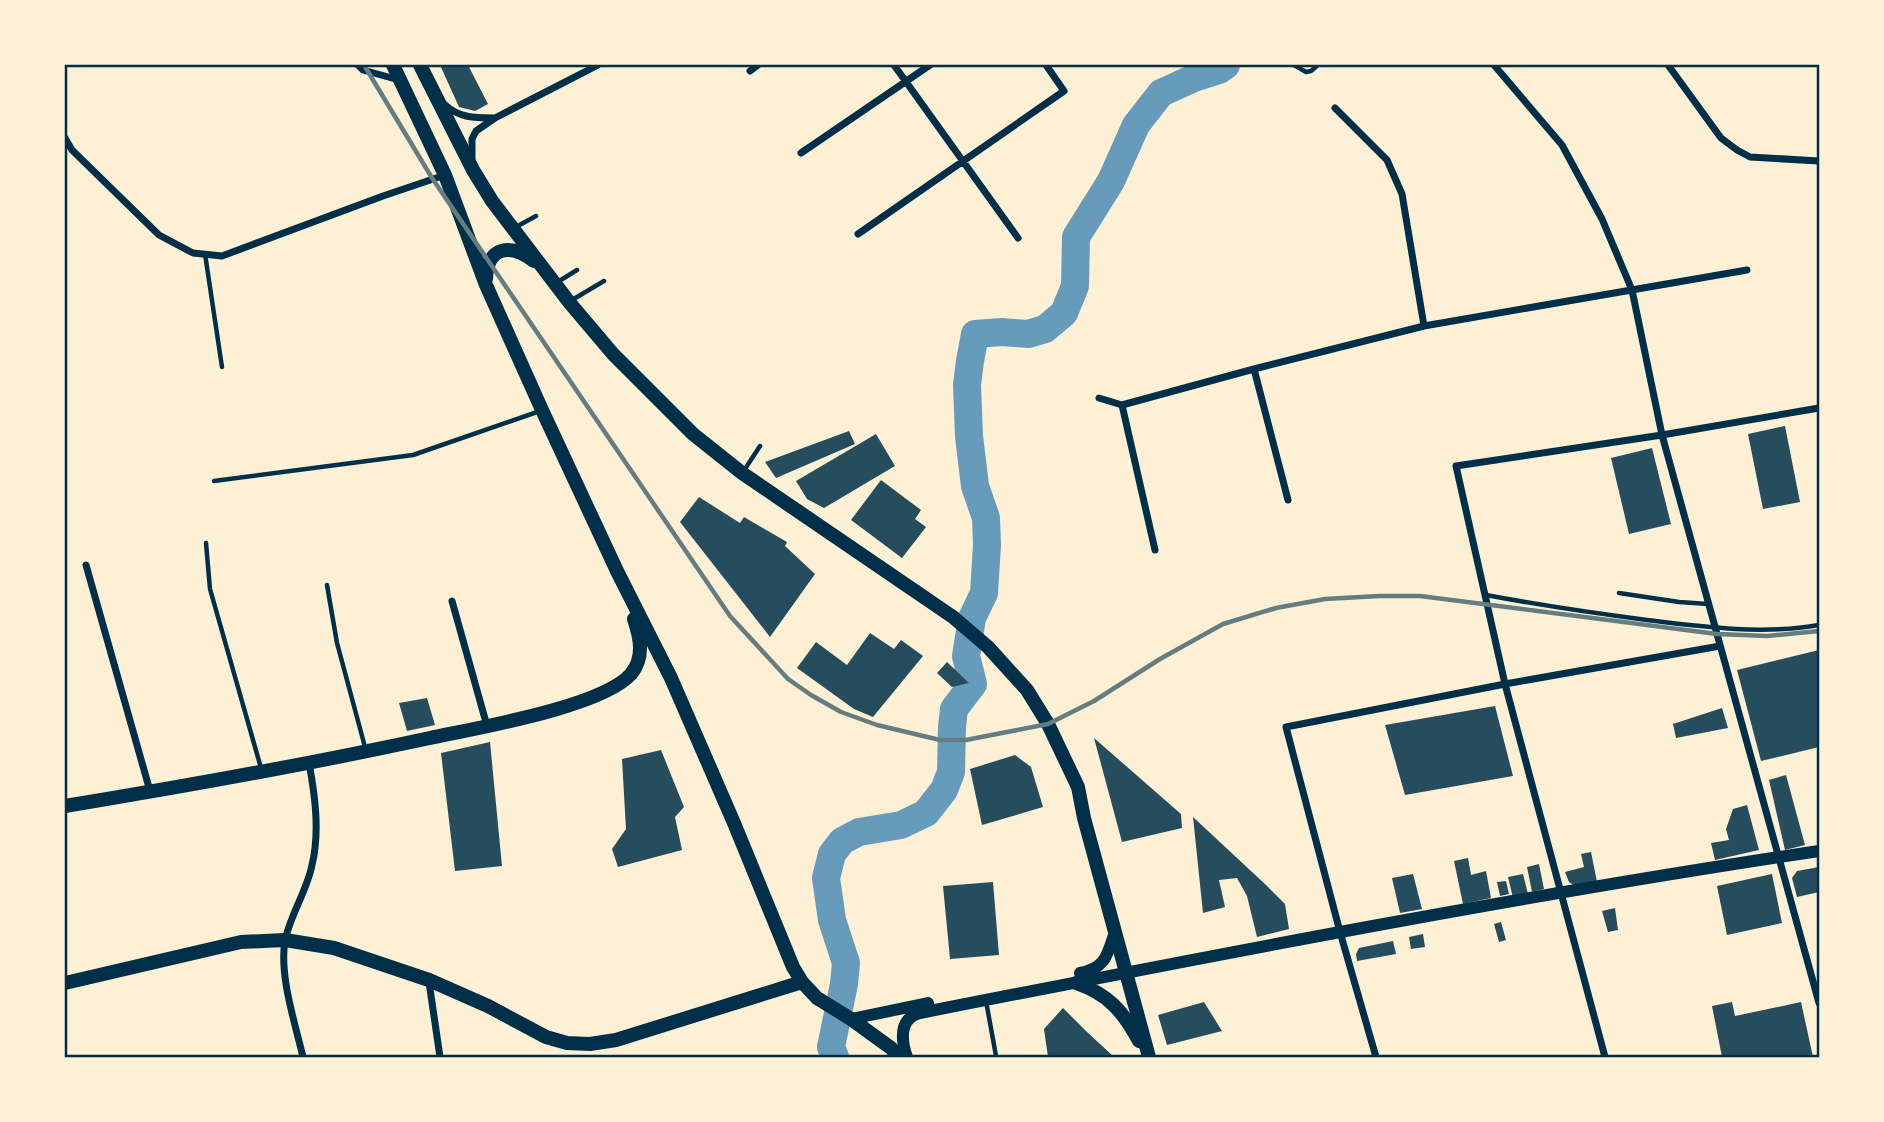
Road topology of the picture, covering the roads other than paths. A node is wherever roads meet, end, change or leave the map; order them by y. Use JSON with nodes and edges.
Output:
{"nodes":[{"id":1,"x":358,"y":65,"type":"edge"},
{"id":2,"x":393,"y":65,"type":"edge"},
{"id":3,"x":413,"y":65,"type":"edge"},
{"id":4,"x":598,"y":65,"type":"edge"},
{"id":5,"x":758,"y":65,"type":"edge"},
{"id":6,"x":894,"y":65,"type":"edge"},
{"id":7,"x":930,"y":65,"type":"edge"},
{"id":8,"x":1046,"y":65,"type":"edge"},
{"id":9,"x":1294,"y":65,"type":"edge"},
{"id":10,"x":1318,"y":65,"type":"edge"},
{"id":11,"x":1494,"y":65,"type":"edge"},
{"id":12,"x":1668,"y":65,"type":"edge"},
{"id":13,"x":423,"y":71,"type":"edge"},
{"id":14,"x":750,"y":71,"type":"dead end"},
{"id":15,"x":400,"y":80,"type":"junction"},
{"id":16,"x":905,"y":81,"type":"junction"},
{"id":17,"x":435,"y":96,"type":"junction"},
{"id":18,"x":1335,"y":108,"type":"dead end"},
{"id":19,"x":495,"y":118,"type":"junction"},
{"id":20,"x":65,"y":138,"type":"edge"},
{"id":21,"x":802,"y":153,"type":"dead end"},
{"id":22,"x":963,"y":160,"type":"junction"},
{"id":23,"x":1819,"y":161,"type":"edge"},
{"id":24,"x":473,"y":170,"type":"junction"},
{"id":25,"x":444,"y":174,"type":"junction"},
{"id":26,"x":536,"y":216,"type":"dead end"},
{"id":27,"x":514,"y":228,"type":"junction"},
{"id":28,"x":858,"y":234,"type":"dead end"},
{"id":29,"x":1018,"y":238,"type":"dead end"},
{"id":30,"x":205,"y":254,"type":"junction"},
{"id":31,"x":544,"y":268,"type":"junction"},
{"id":32,"x":577,"y":270,"type":"dead end"},
{"id":33,"x":1747,"y":270,"type":"dead end"},
{"id":34,"x":604,"y":281,"type":"dead end"},
{"id":35,"x":556,"y":283,"type":"junction"},
{"id":36,"x":486,"y":285,"type":"junction"},
{"id":37,"x":1632,"y":290,"type":"junction"},
{"id":38,"x":569,"y":302,"type":"junction"},
{"id":39,"x":1424,"y":326,"type":"junction"},
{"id":40,"x":222,"y":367,"type":"dead end"},
{"id":41,"x":1254,"y":369,"type":"junction"},
{"id":42,"x":1099,"y":398,"type":"dead end"},
{"id":43,"x":1122,"y":405,"type":"junction"},
{"id":44,"x":1819,"y":408,"type":"edge"},
{"id":45,"x":542,"y":410,"type":"junction"},
{"id":46,"x":1662,"y":435,"type":"junction"},
{"id":47,"x":760,"y":446,"type":"dead end"},
{"id":48,"x":743,"y":473,"type":"junction"},
{"id":49,"x":214,"y":481,"type":"dead end"},
{"id":50,"x":1288,"y":500,"type":"dead end"},
{"id":51,"x":206,"y":543,"type":"dead end"},
{"id":52,"x":1155,"y":550,"type":"dead end"},
{"id":53,"x":86,"y":565,"type":"dead end"},
{"id":54,"x":617,"y":571,"type":"junction"},
{"id":55,"x":327,"y":585,"type":"dead end"},
{"id":56,"x":1619,"y":593,"type":"dead end"},
{"id":57,"x":1485,"y":595,"type":"junction"},
{"id":58,"x":452,"y":601,"type":"dead end"},
{"id":59,"x":1709,"y":604,"type":"junction"},
{"id":60,"x":1819,"y":625,"type":"edge"},
{"id":61,"x":1715,"y":627,"type":"junction"},
{"id":62,"x":1720,"y":646,"type":"junction"},
{"id":63,"x":1505,"y":684,"type":"junction"},
{"id":64,"x":487,"y":726,"type":"junction"},
{"id":65,"x":366,"y":751,"type":"junction"},
{"id":66,"x":309,"y":762,"type":"junction"},
{"id":67,"x":262,"y":772,"type":"junction"},
{"id":68,"x":150,"y":792,"type":"junction"},
{"id":69,"x":65,"y":806,"type":"edge"},
{"id":70,"x":1819,"y":851,"type":"edge"},
{"id":71,"x":1779,"y":857,"type":"junction"},
{"id":72,"x":1561,"y":893,"type":"junction"},
{"id":73,"x":1115,"y":932,"type":"junction"},
{"id":74,"x":1340,"y":932,"type":"junction"},
{"id":75,"x":285,"y":940,"type":"junction"},
{"id":76,"x":1125,"y":972,"type":"junction"},
{"id":77,"x":429,"y":980,"type":"junction"},
{"id":78,"x":802,"y":982,"type":"junction"},
{"id":79,"x":1076,"y":982,"type":"junction"},
{"id":80,"x":65,"y":983,"type":"edge"},
{"id":81,"x":985,"y":1000,"type":"junction"},
{"id":82,"x":1819,"y":1003,"type":"edge"},
{"id":83,"x":849,"y":1018,"type":"junction"},
{"id":84,"x":303,"y":1057,"type":"edge"},
{"id":85,"x":440,"y":1057,"type":"edge"},
{"id":86,"x":899,"y":1057,"type":"edge"},
{"id":87,"x":907,"y":1057,"type":"edge"},
{"id":88,"x":995,"y":1057,"type":"edge"},
{"id":89,"x":1149,"y":1057,"type":"edge"},
{"id":90,"x":1376,"y":1057,"type":"edge"},
{"id":91,"x":1605,"y":1057,"type":"edge"}],
"edges":[{"from":1,"to":15,"type":"street"},
{"from":2,"to":15,"type":"main road"},
{"from":3,"to":24,"type":"main road"},
{"from":4,"to":19,"type":"street"},
{"from":5,"to":14,"type":"street"},
{"from":6,"to":16,"type":"street"},
{"from":7,"to":16,"type":"street"},
{"from":8,"to":22,"type":"street"},
{"from":9,"to":10,"type":"lane"},
{"from":11,"to":37,"type":"street"},
{"from":12,"to":23,"type":"street"},
{"from":13,"to":17,"type":"main road"},
{"from":15,"to":25,"type":"main road"},
{"from":16,"to":21,"type":"street"},
{"from":16,"to":22,"type":"street"},
{"from":17,"to":19,"type":"street"},
{"from":17,"to":24,"type":"main road"},
{"from":18,"to":39,"type":"street"},
{"from":19,"to":24,"type":"street"},
{"from":20,"to":30,"type":"street"},
{"from":22,"to":28,"type":"street"},
{"from":22,"to":29,"type":"street"},
{"from":24,"to":27,"type":"main road"},
{"from":25,"to":30,"type":"street"},
{"from":25,"to":36,"type":"main road"},
{"from":26,"to":27,"type":"lane"},
{"from":27,"to":31,"type":"main road"},
{"from":30,"to":40,"type":"lane"},
{"from":31,"to":35,"type":"main road"},
{"from":31,"to":36,"type":"main road"},
{"from":32,"to":35,"type":"lane"},
{"from":33,"to":37,"type":"street"},
{"from":34,"to":38,"type":"lane"},
{"from":35,"to":38,"type":"main road"},
{"from":36,"to":45,"type":"main road"},
{"from":37,"to":39,"type":"street"},
{"from":37,"to":46,"type":"street"},
{"from":38,"to":48,"type":"main road"},
{"from":39,"to":41,"type":"street"},
{"from":41,"to":43,"type":"street"},
{"from":41,"to":50,"type":"street"},
{"from":42,"to":43,"type":"street"},
{"from":43,"to":52,"type":"street"},
{"from":44,"to":46,"type":"street"},
{"from":45,"to":49,"type":"lane"},
{"from":45,"to":54,"type":"main road"},
{"from":46,"to":57,"type":"street"},
{"from":46,"to":59,"type":"street"},
{"from":47,"to":48,"type":"lane"},
{"from":48,"to":73,"type":"main road"},
{"from":51,"to":67,"type":"lane"},
{"from":53,"to":68,"type":"street"},
{"from":54,"to":64,"type":"main road"},
{"from":54,"to":78,"type":"main road"},
{"from":55,"to":65,"type":"lane"},
{"from":56,"to":59,"type":"lane"},
{"from":57,"to":61,"type":"lane"},
{"from":57,"to":63,"type":"street"},
{"from":58,"to":64,"type":"street"},
{"from":59,"to":61,"type":"street"},
{"from":60,"to":61,"type":"lane"},
{"from":61,"to":62,"type":"street"},
{"from":62,"to":63,"type":"street"},
{"from":62,"to":71,"type":"street"},
{"from":63,"to":72,"type":"street"},
{"from":63,"to":74,"type":"street"},
{"from":64,"to":65,"type":"main road"},
{"from":65,"to":66,"type":"main road"},
{"from":66,"to":67,"type":"main road"},
{"from":66,"to":75,"type":"street"},
{"from":67,"to":68,"type":"main road"},
{"from":68,"to":69,"type":"main road"},
{"from":70,"to":71,"type":"street"},
{"from":71,"to":72,"type":"street"},
{"from":71,"to":82,"type":"street"},
{"from":72,"to":74,"type":"street"},
{"from":72,"to":91,"type":"street"},
{"from":73,"to":76,"type":"main road"},
{"from":73,"to":83,"type":"street"},
{"from":74,"to":76,"type":"street"},
{"from":74,"to":90,"type":"street"},
{"from":75,"to":77,"type":"main road"},
{"from":75,"to":80,"type":"main road"},
{"from":75,"to":84,"type":"street"},
{"from":76,"to":79,"type":"street"},
{"from":76,"to":89,"type":"main road"},
{"from":77,"to":78,"type":"main road"},
{"from":77,"to":85,"type":"street"},
{"from":78,"to":83,"type":"main road"},
{"from":79,"to":81,"type":"street"},
{"from":79,"to":89,"type":"main road"},
{"from":81,"to":87,"type":"street"},
{"from":81,"to":88,"type":"lane"},
{"from":83,"to":86,"type":"main road"}]}
